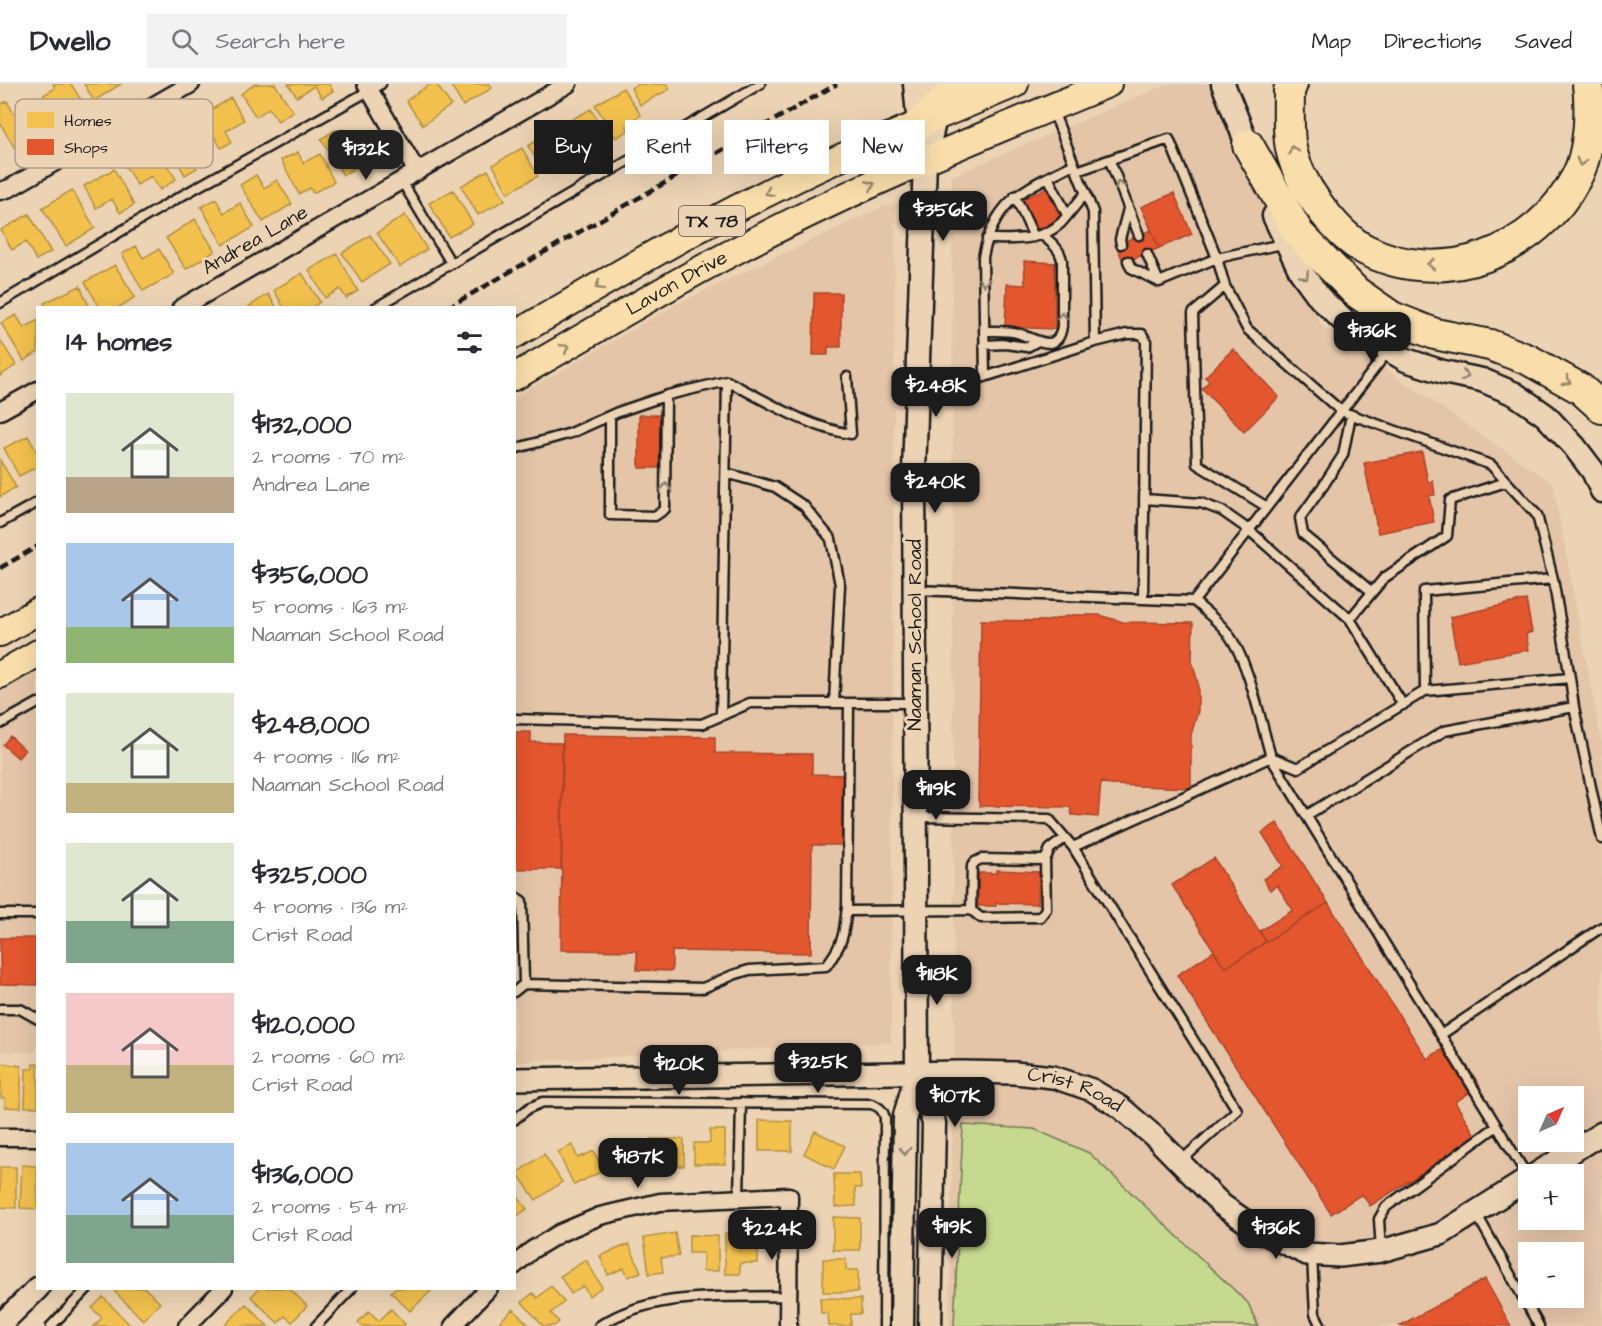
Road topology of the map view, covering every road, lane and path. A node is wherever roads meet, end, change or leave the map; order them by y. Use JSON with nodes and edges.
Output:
{"nodes":[{"id":1,"x":191,"y":84,"type":"edge"},
{"id":2,"x":568,"y":84,"type":"edge"},
{"id":3,"x":760,"y":84,"type":"edge"},
{"id":4,"x":915,"y":84,"type":"edge"},
{"id":5,"x":972,"y":84,"type":"edge"},
{"id":6,"x":1015,"y":84,"type":"edge"},
{"id":7,"x":1108,"y":84,"type":"edge"},
{"id":8,"x":1223,"y":84,"type":"edge"},
{"id":9,"x":1292,"y":84,"type":"edge"},
{"id":10,"x":1588,"y":84,"type":"edge"},
{"id":11,"x":372,"y":86,"type":"edge"},
{"id":12,"x":165,"y":99,"type":"edge"},
{"id":13,"x":1052,"y":107,"type":"junction"},
{"id":14,"x":930,"y":109,"type":"edge"},
{"id":15,"x":1248,"y":145,"type":"junction"},
{"id":16,"x":925,"y":161,"type":"joint"},
{"id":17,"x":1110,"y":161,"type":"junction"},
{"id":18,"x":1076,"y":167,"type":"junction"},
{"id":19,"x":45,"y":168,"type":"edge"},
{"id":20,"x":417,"y":172,"type":"junction"},
{"id":21,"x":896,"y":174,"type":"edge"},
{"id":22,"x":925,"y":174,"type":"edge"},
{"id":23,"x":1048,"y":177,"type":"junction"},
{"id":24,"x":401,"y":180,"type":"junction"},
{"id":25,"x":0,"y":191,"type":"edge"},
{"id":26,"x":1086,"y":193,"type":"junction"},
{"id":27,"x":1015,"y":196,"type":"junction"},
{"id":28,"x":1128,"y":208,"type":"junction"},
{"id":29,"x":1067,"y":215,"type":"junction"},
{"id":30,"x":1139,"y":235,"type":"dead end"},
{"id":31,"x":1038,"y":236,"type":"junction"},
{"id":32,"x":987,"y":239,"type":"junction"},
{"id":33,"x":1121,"y":243,"type":"dead end"},
{"id":34,"x":1287,"y":243,"type":"junction"},
{"id":35,"x":1147,"y":254,"type":"dead end"},
{"id":36,"x":1218,"y":258,"type":"junction"},
{"id":37,"x":1128,"y":261,"type":"dead end"},
{"id":38,"x":451,"y":263,"type":"junction"},
{"id":39,"x":1159,"y":282,"type":"junction"},
{"id":40,"x":1225,"y":286,"type":"junction"},
{"id":41,"x":0,"y":303,"type":"edge"},
{"id":42,"x":184,"y":306,"type":"edge"},
{"id":43,"x":378,"y":306,"type":"edge"},
{"id":44,"x":984,"y":331,"type":"junction"},
{"id":45,"x":516,"y":334,"type":"edge"},
{"id":46,"x":1036,"y":342,"type":"junction"},
{"id":47,"x":1095,"y":342,"type":"junction"},
{"id":48,"x":984,"y":345,"type":"junction"},
{"id":49,"x":1389,"y":350,"type":"junction"},
{"id":50,"x":516,"y":377,"type":"edge"},
{"id":51,"x":847,"y":377,"type":"dead end"},
{"id":52,"x":985,"y":377,"type":"junction"},
{"id":53,"x":727,"y":381,"type":"junction"},
{"id":54,"x":36,"y":391,"type":"edge"},
{"id":55,"x":666,"y":396,"type":"junction"},
{"id":56,"x":917,"y":399,"type":"junction"},
{"id":57,"x":1602,"y":408,"type":"edge"},
{"id":58,"x":0,"y":411,"type":"edge"},
{"id":59,"x":1341,"y":411,"type":"junction"},
{"id":60,"x":1351,"y":415,"type":"junction"},
{"id":61,"x":610,"y":416,"type":"junction"},
{"id":62,"x":516,"y":448,"type":"edge"},
{"id":63,"x":726,"y":473,"type":"junction"},
{"id":64,"x":1506,"y":482,"type":"junction"},
{"id":65,"x":1602,"y":491,"type":"edge"},
{"id":66,"x":1144,"y":499,"type":"junction"},
{"id":67,"x":36,"y":503,"type":"edge"},
{"id":68,"x":1267,"y":507,"type":"junction"},
{"id":69,"x":0,"y":523,"type":"edge"},
{"id":70,"x":1249,"y":530,"type":"junction"},
{"id":71,"x":1553,"y":579,"type":"junction"},
{"id":72,"x":915,"y":590,"type":"junction"},
{"id":73,"x":1372,"y":592,"type":"junction"},
{"id":74,"x":1143,"y":599,"type":"junction"},
{"id":75,"x":1194,"y":601,"type":"junction"},
{"id":76,"x":36,"y":612,"type":"edge"},
{"id":77,"x":1350,"y":619,"type":"junction"},
{"id":78,"x":0,"y":633,"type":"edge"},
{"id":79,"x":36,"y":654,"type":"edge"},
{"id":80,"x":0,"y":675,"type":"edge"},
{"id":81,"x":1570,"y":678,"type":"junction"},
{"id":82,"x":1425,"y":692,"type":"junction"},
{"id":83,"x":834,"y":703,"type":"junction"},
{"id":84,"x":849,"y":703,"type":"junction"},
{"id":85,"x":915,"y":703,"type":"junction"},
{"id":86,"x":36,"y":704,"type":"edge"},
{"id":87,"x":1403,"y":705,"type":"junction"},
{"id":88,"x":1574,"y":707,"type":"junction"},
{"id":89,"x":721,"y":716,"type":"junction"},
{"id":90,"x":516,"y":719,"type":"edge"},
{"id":91,"x":0,"y":724,"type":"edge"},
{"id":92,"x":1271,"y":757,"type":"junction"},
{"id":93,"x":1307,"y":815,"type":"junction"},
{"id":94,"x":916,"y":817,"type":"junction"},
{"id":95,"x":1065,"y":838,"type":"junction"},
{"id":96,"x":1602,"y":839,"type":"edge"},
{"id":97,"x":1073,"y":847,"type":"junction"},
{"id":98,"x":1045,"y":860,"type":"junction"},
{"id":99,"x":516,"y":897,"type":"edge"},
{"id":100,"x":916,"y":910,"type":"junction"},
{"id":101,"x":971,"y":910,"type":"junction"},
{"id":102,"x":847,"y":911,"type":"junction"},
{"id":103,"x":0,"y":914,"type":"edge"},
{"id":104,"x":36,"y":914,"type":"edge"},
{"id":105,"x":1602,"y":927,"type":"edge"},
{"id":106,"x":524,"y":984,"type":"junction"},
{"id":107,"x":516,"y":990,"type":"edge"},
{"id":108,"x":0,"y":1010,"type":"edge"},
{"id":109,"x":36,"y":1018,"type":"edge"},
{"id":110,"x":1442,"y":1034,"type":"junction"},
{"id":111,"x":917,"y":1073,"type":"junction"},
{"id":112,"x":516,"y":1080,"type":"edge"},
{"id":113,"x":741,"y":1103,"type":"junction"},
{"id":114,"x":516,"y":1118,"type":"edge"},
{"id":115,"x":1497,"y":1126,"type":"junction"},
{"id":116,"x":0,"y":1137,"type":"edge"},
{"id":117,"x":36,"y":1137,"type":"edge"},
{"id":118,"x":1601,"y":1137,"type":"edge"},
{"id":119,"x":1180,"y":1162,"type":"junction"},
{"id":120,"x":1520,"y":1164,"type":"edge"},
{"id":121,"x":1554,"y":1164,"type":"edge"},
{"id":122,"x":1518,"y":1185,"type":"edge"},
{"id":123,"x":739,"y":1198,"type":"junction"},
{"id":124,"x":1476,"y":1212,"type":"junction"},
{"id":125,"x":1381,"y":1251,"type":"junction"},
{"id":126,"x":1312,"y":1254,"type":"junction"},
{"id":127,"x":516,"y":1264,"type":"edge"},
{"id":128,"x":36,"y":1290,"type":"edge"},
{"id":129,"x":86,"y":1290,"type":"edge"},
{"id":130,"x":222,"y":1290,"type":"edge"},
{"id":131,"x":350,"y":1290,"type":"edge"},
{"id":132,"x":487,"y":1290,"type":"edge"},
{"id":133,"x":789,"y":1296,"type":"junction"},
{"id":134,"x":0,"y":1325,"type":"edge"},
{"id":135,"x":51,"y":1326,"type":"edge"},
{"id":136,"x":187,"y":1326,"type":"edge"},
{"id":137,"x":315,"y":1326,"type":"edge"},
{"id":138,"x":453,"y":1326,"type":"edge"},
{"id":139,"x":599,"y":1326,"type":"edge"},
{"id":140,"x":788,"y":1326,"type":"edge"},
{"id":141,"x":884,"y":1326,"type":"edge"},
{"id":142,"x":903,"y":1326,"type":"edge"},
{"id":143,"x":930,"y":1326,"type":"edge"},
{"id":144,"x":1321,"y":1326,"type":"edge"},
{"id":145,"x":1539,"y":1326,"type":"edge"}],
"edges":[{"from":1,"to":12,"type":"street"},
{"from":2,"to":20,"type":"street","name":"Andrea Lane"},
{"from":3,"to":38,"type":"lane"},
{"from":4,"to":14,"type":"main road","name":"Naaman School Road"},
{"from":5,"to":14,"type":"highway"},
{"from":6,"to":14,"type":"main road","name":"Lavon Drive","number":"TX 78"},
{"from":7,"to":13,"type":"main road","name":"Lavon Drive","number":"TX 78"},
{"from":8,"to":15,"type":"main road"},
{"from":10,"to":9,"type":"highway","one_way":true},
{"from":11,"to":20,"type":"street"},
{"from":11,"to":41,"type":"lane"},
{"from":13,"to":16,"type":"main road","name":"Lavon Drive","number":"TX 78"},
{"from":13,"to":18,"type":"lane"},
{"from":14,"to":16,"type":"main road","name":"Naaman School Road"},
{"from":14,"to":45,"type":"main road","name":"Lavon Drive","number":"TX 78","one_way":true},
{"from":15,"to":34,"type":"main road"},
{"from":15,"to":57,"type":"highway","one_way":true},
{"from":17,"to":18,"type":"lane"},
{"from":28,"to":17,"type":"lane","one_way":true},
{"from":17,"to":36,"type":"lane"},
{"from":18,"to":23,"type":"lane"},
{"from":18,"to":26,"type":"lane"},
{"from":19,"to":25,"type":"street"},
{"from":20,"to":24,"type":"street","name":"Andrea Lane"},
{"from":50,"to":21,"type":"main road","name":"Lavon Drive","number":"TX 78","one_way":true},
{"from":22,"to":56,"type":"main road","name":"Naaman School Road"},
{"from":23,"to":27,"type":"lane"},
{"from":23,"to":29,"type":"lane"},
{"from":24,"to":38,"type":"lane"},
{"from":24,"to":42,"type":"street","name":"Andrea Lane"},
{"from":26,"to":29,"type":"lane"},
{"from":26,"to":47,"type":"lane"},
{"from":27,"to":31,"type":"lane"},
{"from":27,"to":32,"type":"lane"},
{"from":28,"to":30,"type":"lane"},
{"from":28,"to":33,"type":"lane"},
{"from":29,"to":31,"type":"lane"},
{"from":31,"to":32,"type":"lane"},
{"from":46,"to":31,"type":"lane","one_way":true},
{"from":32,"to":44,"type":"lane","one_way":true},
{"from":34,"to":36,"type":"lane"},
{"from":34,"to":49,"type":"main road","one_way":true},
{"from":35,"to":39,"type":"lane"},
{"from":36,"to":39,"type":"lane"},
{"from":36,"to":40,"type":"lane"},
{"from":37,"to":39,"type":"lane"},
{"from":38,"to":43,"type":"lane"},
{"from":40,"to":59,"type":"lane"},
{"from":40,"to":68,"type":"lane"},
{"from":44,"to":46,"type":"lane"},
{"from":44,"to":48,"type":"lane"},
{"from":46,"to":48,"type":"lane"},
{"from":47,"to":52,"type":"lane"},
{"from":47,"to":66,"type":"lane"},
{"from":48,"to":52,"type":"lane"},
{"from":49,"to":59,"type":"lane"},
{"from":49,"to":65,"type":"main road","one_way":true},
{"from":51,"to":53,"type":"lane"},
{"from":52,"to":56,"type":"lane"},
{"from":53,"to":55,"type":"lane"},
{"from":53,"to":63,"type":"lane"},
{"from":54,"to":58,"type":"street"},
{"from":55,"to":61,"type":"lane"},
{"from":61,"to":55,"type":"lane","one_way":true},
{"from":56,"to":72,"type":"main road","name":"Naaman School Road"},
{"from":59,"to":60,"type":"lane"},
{"from":59,"to":68,"type":"lane"},
{"from":60,"to":64,"type":"lane"},
{"from":60,"to":73,"type":"lane"},
{"from":61,"to":62,"type":"lane"},
{"from":63,"to":83,"type":"lane"},
{"from":63,"to":89,"type":"lane"},
{"from":64,"to":71,"type":"lane"},
{"from":64,"to":73,"type":"lane"},
{"from":66,"to":70,"type":"lane"},
{"from":66,"to":74,"type":"lane"},
{"from":67,"to":69,"type":"lane"},
{"from":68,"to":70,"type":"lane"},
{"from":70,"to":75,"type":"lane"},
{"from":70,"to":77,"type":"lane"},
{"from":71,"to":81,"type":"lane"},
{"from":71,"to":82,"type":"lane"},
{"from":72,"to":74,"type":"lane"},
{"from":72,"to":85,"type":"main road","name":"Naaman School Road"},
{"from":73,"to":77,"type":"lane"},
{"from":74,"to":75,"type":"lane"},
{"from":75,"to":92,"type":"lane"},
{"from":76,"to":78,"type":"main road"},
{"from":77,"to":87,"type":"lane"},
{"from":79,"to":80,"type":"main road"},
{"from":81,"to":82,"type":"lane"},
{"from":81,"to":88,"type":"lane"},
{"from":82,"to":87,"type":"lane"},
{"from":83,"to":84,"type":"lane"},
{"from":83,"to":89,"type":"lane"},
{"from":84,"to":85,"type":"lane"},
{"from":84,"to":102,"type":"lane"},
{"from":85,"to":94,"type":"main road","name":"Naaman School Road"},
{"from":86,"to":91,"type":"lane"},
{"from":87,"to":92,"type":"lane"},
{"from":88,"to":93,"type":"lane"},
{"from":88,"to":96,"type":"lane"},
{"from":89,"to":90,"type":"lane"},
{"from":92,"to":93,"type":"lane"},
{"from":92,"to":97,"type":"lane"},
{"from":93,"to":110,"type":"lane"},
{"from":94,"to":95,"type":"lane"},
{"from":94,"to":100,"type":"main road","name":"Naaman School Road"},
{"from":95,"to":97,"type":"lane"},
{"from":95,"to":98,"type":"lane"},
{"from":97,"to":119,"type":"lane"},
{"from":98,"to":101,"type":"lane"},
{"from":98,"to":101,"type":"lane"},
{"from":99,"to":106,"type":"lane"},
{"from":100,"to":101,"type":"lane"},
{"from":100,"to":102,"type":"lane"},
{"from":100,"to":111,"type":"main road","name":"Naaman School Road"},
{"from":102,"to":106,"type":"lane"},
{"from":103,"to":104,"type":"lane"},
{"from":105,"to":110,"type":"lane"},
{"from":106,"to":107,"type":"lane"},
{"from":108,"to":109,"type":"lane"},
{"from":110,"to":115,"type":"lane"},
{"from":111,"to":112,"type":"street","name":"Crist Road"},
{"from":111,"to":119,"type":"street","name":"Crist Road"},
{"from":111,"to":142,"type":"main road","name":"Naaman School Road","one_way":true},
{"from":111,"to":143,"type":"main road","name":"Naaman School Road"},
{"from":113,"to":114,"type":"lane"},
{"from":113,"to":123,"type":"lane"},
{"from":113,"to":141,"type":"lane"},
{"from":115,"to":120,"type":"lane"},
{"from":115,"to":125,"type":"lane"},
{"from":116,"to":117,"type":"street"},
{"from":118,"to":121,"type":"street"},
{"from":119,"to":126,"type":"street","name":"Crist Road"},
{"from":122,"to":124,"type":"street","name":"Crist Road"},
{"from":123,"to":127,"type":"street"},
{"from":123,"to":133,"type":"street"},
{"from":124,"to":125,"type":"street","name":"Crist Road"},
{"from":124,"to":145,"type":"lane"},
{"from":125,"to":126,"type":"street","name":"Crist Road"},
{"from":126,"to":144,"type":"lane"},
{"from":128,"to":134,"type":"street"},
{"from":129,"to":135,"type":"lane"},
{"from":130,"to":136,"type":"street"},
{"from":131,"to":137,"type":"lane"},
{"from":132,"to":138,"type":"street"},
{"from":133,"to":139,"type":"lane"},
{"from":133,"to":140,"type":"street"}]}
